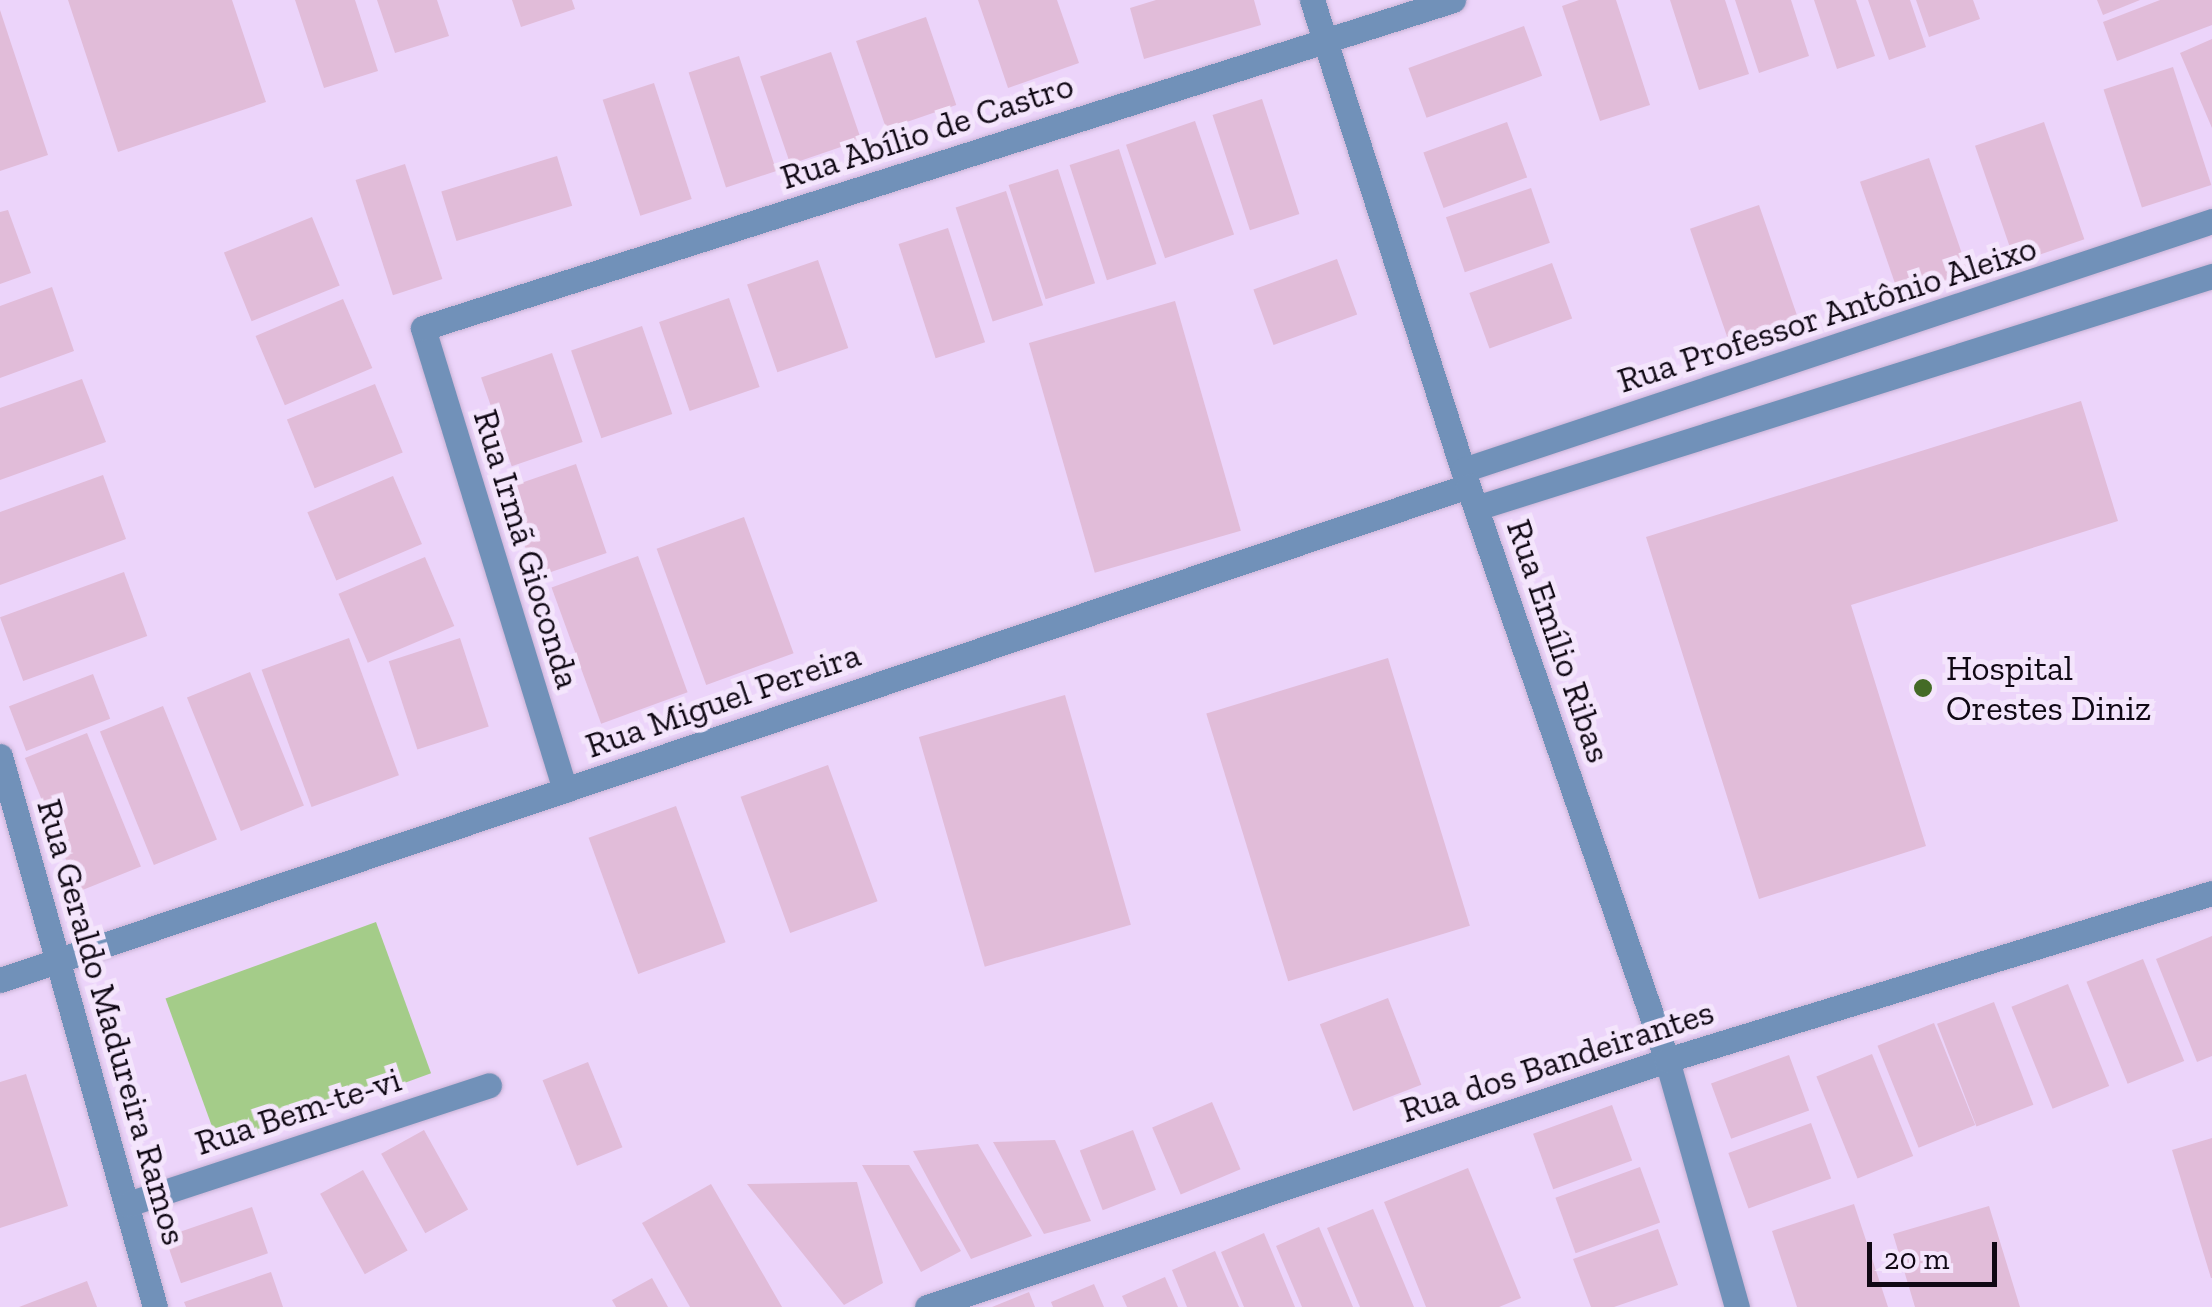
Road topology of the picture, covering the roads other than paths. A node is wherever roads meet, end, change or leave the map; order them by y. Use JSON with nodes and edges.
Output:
{"nodes":[{"id":1,"x":1312,"y":0,"type":"edge"},
{"id":2,"x":1453,"y":0,"type":"edge"},
{"id":3,"x":1326,"y":41,"type":"junction"},
{"id":4,"x":2212,"y":221,"type":"edge"},
{"id":5,"x":2212,"y":276,"type":"edge"},
{"id":6,"x":1953,"y":312,"type":"junction"},
{"id":7,"x":423,"y":328,"type":"joint"},
{"id":8,"x":1962,"y":354,"type":"junction"},
{"id":9,"x":1718,"y":387,"type":"junction"},
{"id":10,"x":1734,"y":428,"type":"junction"},
{"id":11,"x":1469,"y":488,"type":"junction"},
{"id":12,"x":0,"y":756,"type":"edge"},
{"id":13,"x":564,"y":790,"type":"junction"},
{"id":14,"x":2212,"y":893,"type":"edge"},
{"id":15,"x":58,"y":960,"type":"junction"},
{"id":16,"x":0,"y":980,"type":"edge"},
{"id":17,"x":1667,"y":1060,"type":"junction"},
{"id":18,"x":489,"y":1085,"type":"dead end"},
{"id":19,"x":128,"y":1204,"type":"junction"},
{"id":20,"x":155,"y":1307,"type":"edge"},
{"id":21,"x":927,"y":1307,"type":"edge"},
{"id":22,"x":1737,"y":1307,"type":"edge"}],
"edges":[{"from":1,"to":3,"type":"street","name":"Rua Emílio Ribas"},
{"from":2,"to":3,"type":"street","name":"Rua Abílio de Castro"},
{"from":3,"to":7,"type":"street","name":"Rua Abílio de Castro"},
{"from":3,"to":11,"type":"street","name":"Rua Emílio Ribas"},
{"from":4,"to":6,"type":"street","name":"Rua Professor Antônio Aleixo"},
{"from":5,"to":8,"type":"street"},
{"from":6,"to":8,"type":"street"},
{"from":6,"to":9,"type":"street","name":"Rua Professor Antônio Aleixo"},
{"from":7,"to":13,"type":"street","name":"Rua Irmã Gioconda"},
{"from":8,"to":10,"type":"street"},
{"from":9,"to":10,"type":"street"},
{"from":9,"to":11,"type":"street","name":"Rua Professor Antônio Aleixo"},
{"from":10,"to":11,"type":"street"},
{"from":11,"to":13,"type":"street","name":"Rua Miguel Pereira"},
{"from":11,"to":17,"type":"street","name":"Rua Emílio Ribas"},
{"from":12,"to":15,"type":"street","name":"Rua Geraldo Madureira Ramos"},
{"from":13,"to":15,"type":"street","name":"Rua Miguel Pereira"},
{"from":14,"to":17,"type":"street","name":"Rua dos Bandeirantes"},
{"from":15,"to":16,"type":"street","name":"Rua Miguel Pereira"},
{"from":15,"to":19,"type":"street","name":"Rua Geraldo Madureira Ramos"},
{"from":17,"to":21,"type":"street","name":"Rua dos Bandeirantes"},
{"from":17,"to":22,"type":"street","name":"Rua Emílio Ribas"},
{"from":18,"to":19,"type":"street","name":"Rua Bem-te-vi"},
{"from":19,"to":20,"type":"street","name":"Rua Geraldo Madureira Ramos"}]}
